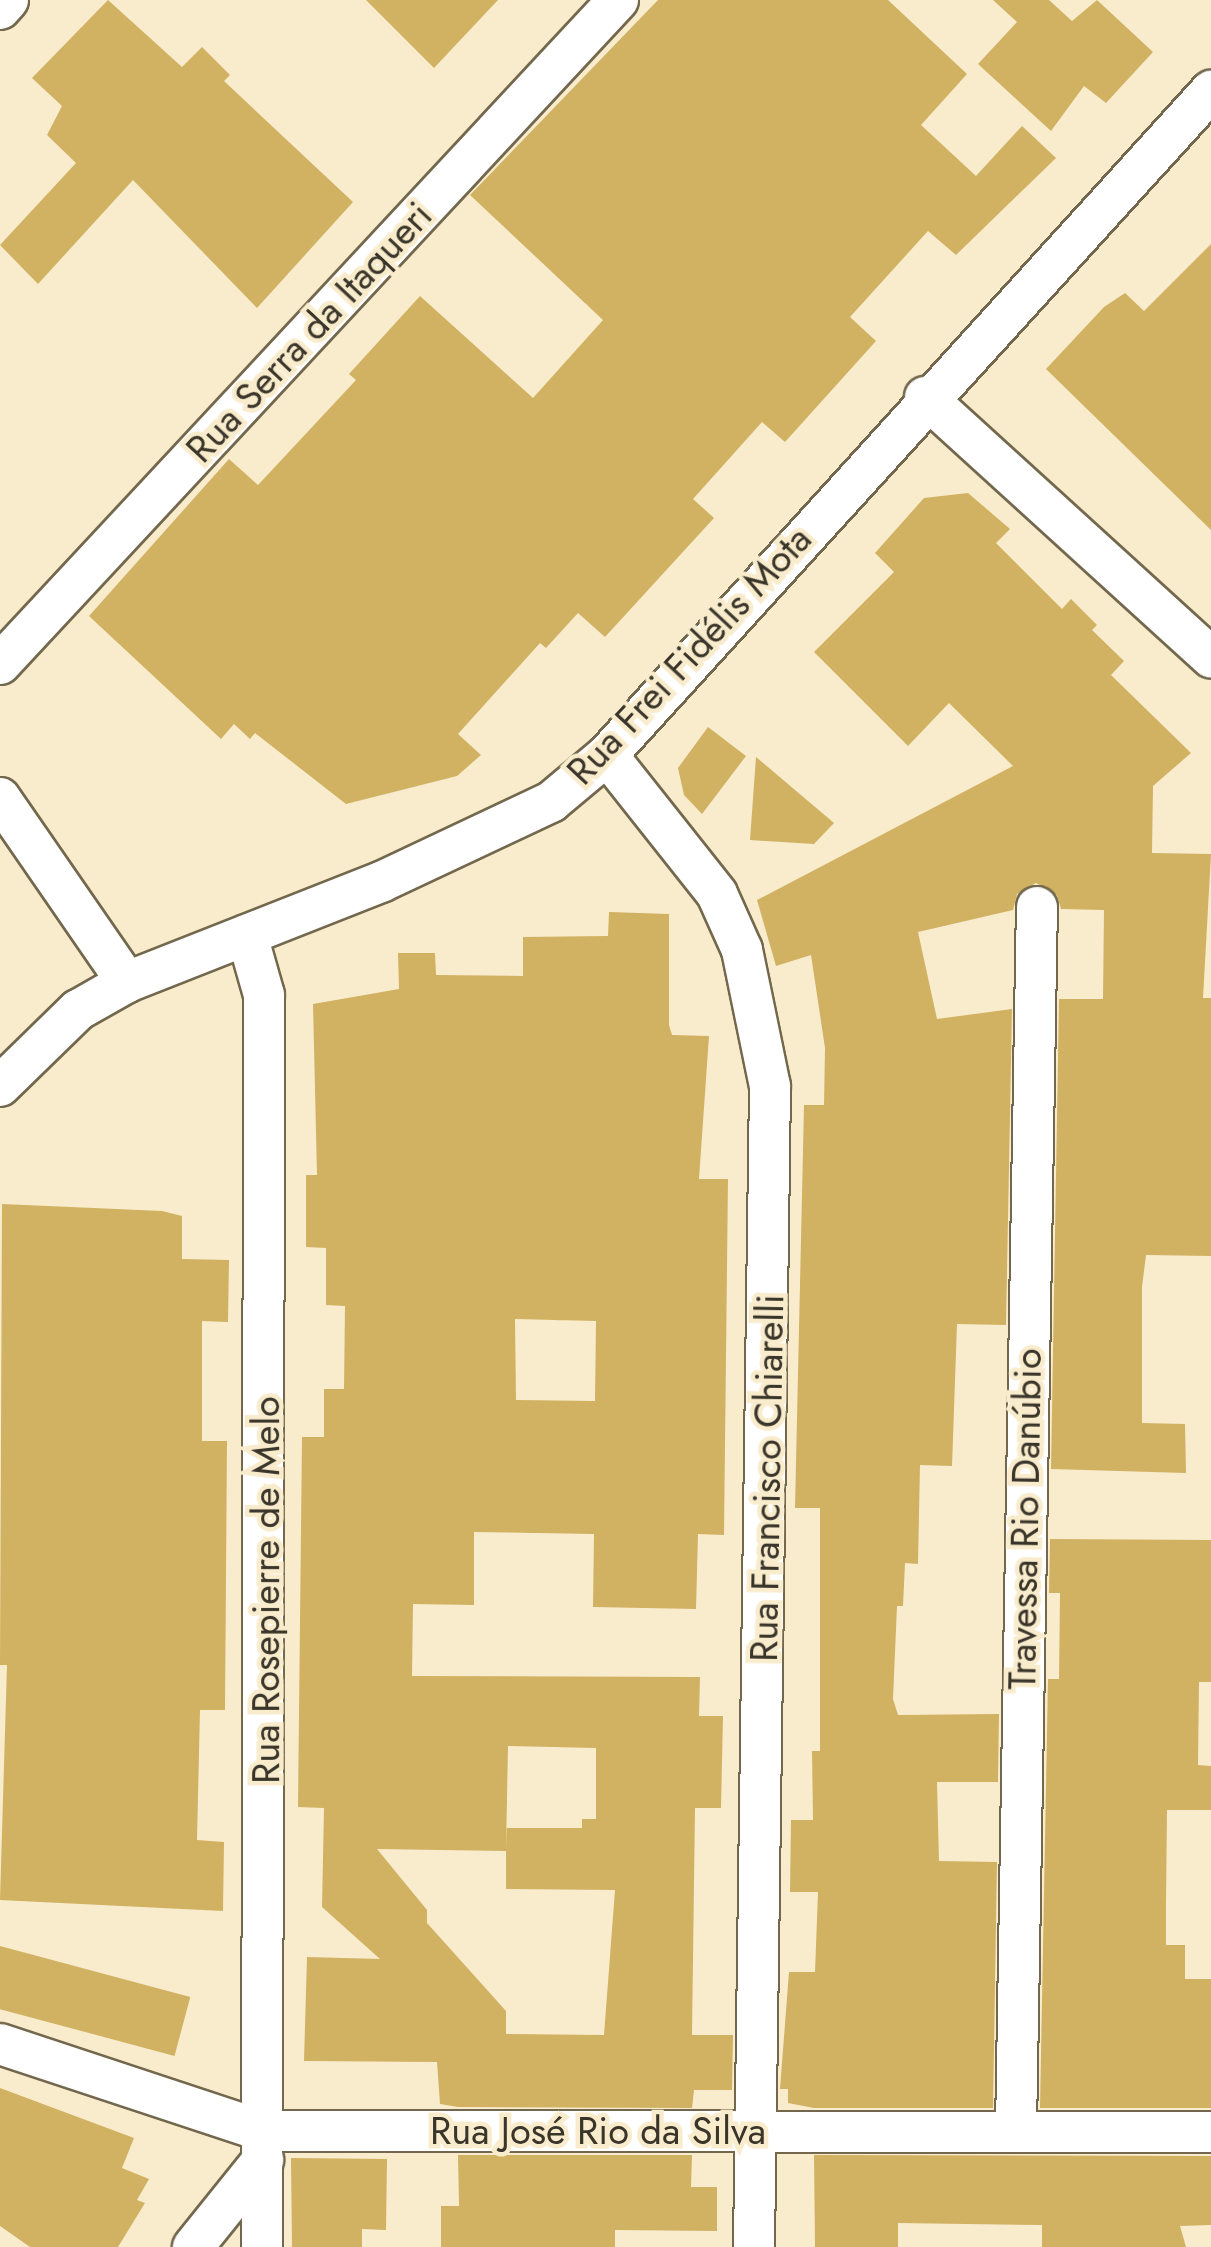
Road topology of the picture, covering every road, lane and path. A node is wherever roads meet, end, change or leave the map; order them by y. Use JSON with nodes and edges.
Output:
{"nodes":[{"id":1,"x":8,"y":0,"type":"edge"},
{"id":2,"x":618,"y":0,"type":"edge"},
{"id":3,"x":0,"y":9,"type":"edge"},
{"id":4,"x":1211,"y":92,"type":"edge"},
{"id":5,"x":925,"y":397,"type":"junction"},
{"id":6,"x":1211,"y":657,"type":"edge"},
{"id":7,"x":0,"y":664,"type":"edge"},
{"id":8,"x":607,"y":755,"type":"junction"},
{"id":9,"x":0,"y":798,"type":"edge"},
{"id":10,"x":1038,"y":907,"type":"dead end"},
{"id":11,"x":248,"y":935,"type":"junction"},
{"id":12,"x":127,"y":982,"type":"junction"},
{"id":13,"x":0,"y":1086,"type":"edge"},
{"id":14,"x":0,"y":2044,"type":"edge"},
{"id":15,"x":753,"y":2130,"type":"junction"},
{"id":16,"x":1016,"y":2130,"type":"junction"},
{"id":17,"x":1211,"y":2132,"type":"edge"},
{"id":18,"x":263,"y":2145,"type":"junction"},
{"id":19,"x":193,"y":2247,"type":"edge"},
{"id":20,"x":262,"y":2247,"type":"edge"},
{"id":21,"x":754,"y":2247,"type":"edge"}],
"edges":[{"from":1,"to":3,"type":"street"},
{"from":2,"to":7,"type":"street","name":"Rua Serra da Itaqueri"},
{"from":4,"to":5,"type":"street","name":"Rua Frei Fidélis Mota"},
{"from":5,"to":6,"type":"street"},
{"from":5,"to":8,"type":"street","name":"Rua Frei Fidélis Mota"},
{"from":8,"to":11,"type":"street","name":"Rua Frei Fidélis Mota"},
{"from":8,"to":15,"type":"street","name":"Rua Francisco Chiarelli"},
{"from":9,"to":12,"type":"street"},
{"from":10,"to":16,"type":"street","name":"Travessa Rio Danúbio"},
{"from":11,"to":12,"type":"street","name":"Rua Frei Fidélis Mota"},
{"from":11,"to":18,"type":"street","name":"Rua Rosepierre de Melo"},
{"from":12,"to":13,"type":"street","name":"Rua Frei Fidélis Mota"},
{"from":14,"to":18,"type":"street","name":"Rua José Rio da Silva"},
{"from":15,"to":16,"type":"street","name":"Rua José Rio da Silva"},
{"from":15,"to":18,"type":"street","name":"Rua José Rio da Silva"},
{"from":15,"to":21,"type":"street","name":"Rua Francisco Chiarelli"},
{"from":16,"to":17,"type":"street","name":"Rua José Rio da Silva"},
{"from":18,"to":19,"type":"street"},
{"from":18,"to":20,"type":"street","name":"Rua Rosepierre de Melo"}]}
